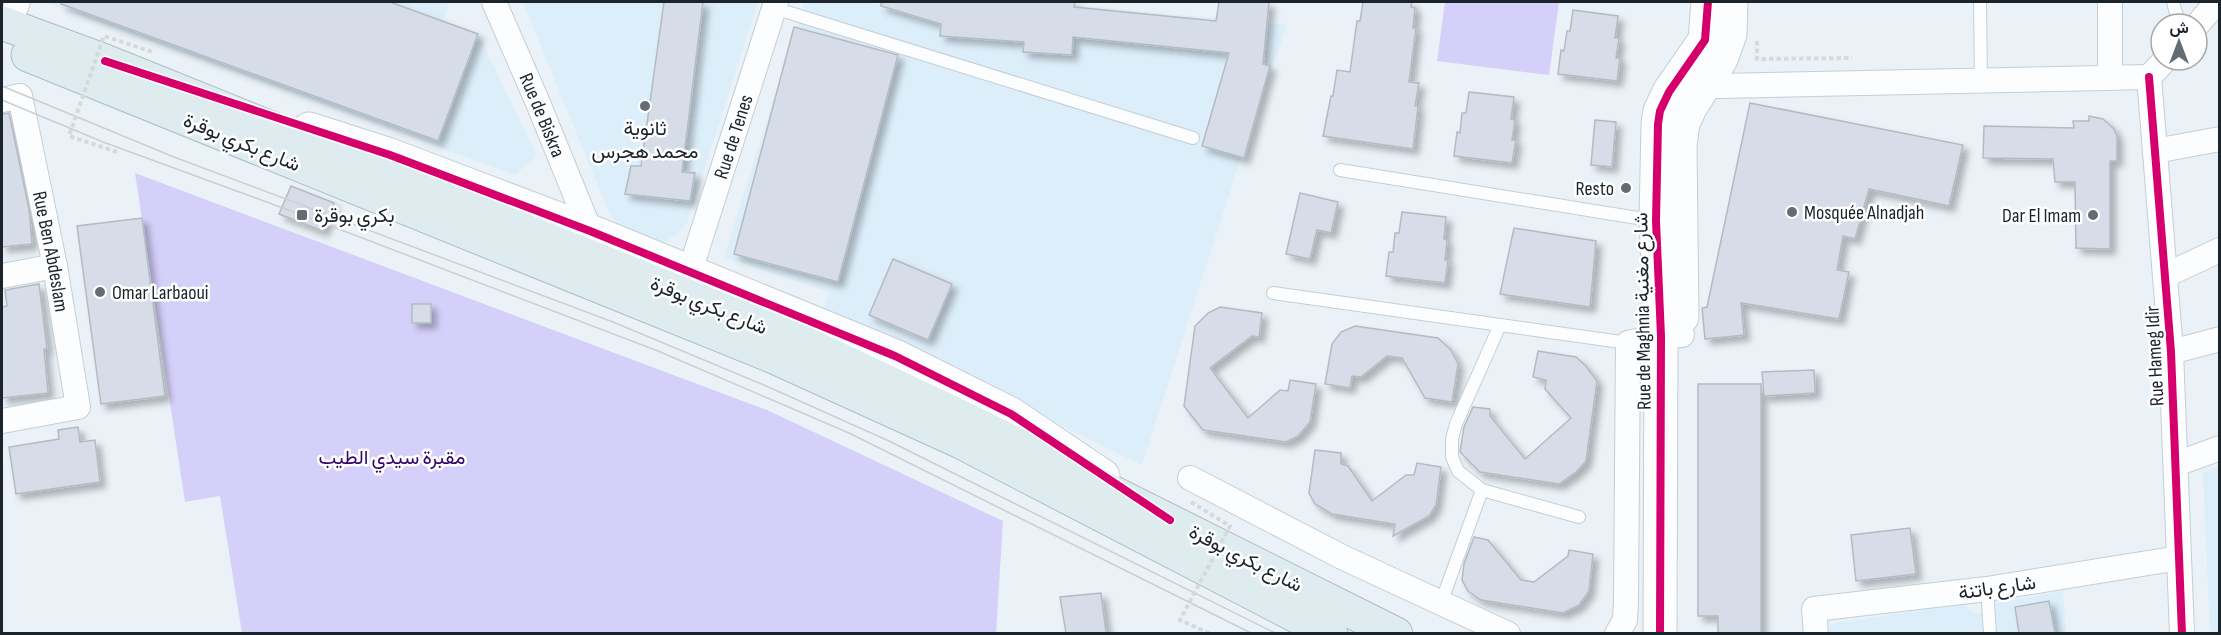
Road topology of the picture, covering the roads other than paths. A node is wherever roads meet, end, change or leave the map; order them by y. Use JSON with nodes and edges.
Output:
{"nodes":[{"id":1,"x":494,"y":2,"type":"edge"},
{"id":2,"x":1708,"y":2,"type":"edge"},
{"id":3,"x":1731,"y":2,"type":"edge"},
{"id":4,"x":1980,"y":2,"type":"edge"},
{"id":5,"x":2110,"y":2,"type":"edge"},
{"id":6,"x":775,"y":5,"type":"edge"},
{"id":7,"x":7,"y":24,"type":"edge"},
{"id":8,"x":105,"y":61,"type":"junction"},
{"id":9,"x":2149,"y":71,"type":"edge"},
{"id":10,"x":2157,"y":72,"type":"edge"},
{"id":11,"x":1696,"y":76,"type":"junction"},
{"id":12,"x":2110,"y":78,"type":"junction"},
{"id":13,"x":1981,"y":81,"type":"junction"},
{"id":14,"x":11,"y":98,"type":"edge"},
{"id":15,"x":1193,"y":138,"type":"dead end"},
{"id":16,"x":2220,"y":139,"type":"edge"},
{"id":17,"x":2155,"y":151,"type":"junction"},
{"id":18,"x":1340,"y":170,"type":"dead end"},
{"id":19,"x":1669,"y":223,"type":"junction"},
{"id":20,"x":590,"y":231,"type":"junction"},
{"id":21,"x":2220,"y":250,"type":"edge"},
{"id":22,"x":55,"y":266,"type":"junction"},
{"id":23,"x":690,"y":271,"type":"junction"},
{"id":24,"x":2166,"y":275,"type":"junction"},
{"id":25,"x":2,"y":276,"type":"edge"},
{"id":26,"x":1273,"y":293,"type":"dead end"},
{"id":27,"x":1500,"y":325,"type":"junction"},
{"id":28,"x":1671,"y":335,"type":"junction"},
{"id":29,"x":2220,"y":339,"type":"edge"},
{"id":30,"x":1628,"y":344,"type":"junction"},
{"id":31,"x":2171,"y":352,"type":"junction"},
{"id":32,"x":2,"y":421,"type":"edge"},
{"id":33,"x":2220,"y":448,"type":"edge"},
{"id":34,"x":2176,"y":464,"type":"junction"},
{"id":35,"x":1190,"y":478,"type":"dead end"},
{"id":36,"x":1482,"y":490,"type":"junction"},
{"id":37,"x":1180,"y":511,"type":"junction"},
{"id":38,"x":1580,"y":517,"type":"dead end"},
{"id":39,"x":2179,"y":558,"type":"junction"},
{"id":40,"x":1987,"y":589,"type":"junction"},
{"id":41,"x":1441,"y":603,"type":"junction"},
{"id":42,"x":1331,"y":633,"type":"edge"},
{"id":43,"x":1396,"y":633,"type":"edge"},
{"id":44,"x":1508,"y":633,"type":"edge"},
{"id":45,"x":1617,"y":633,"type":"edge"},
{"id":46,"x":1660,"y":633,"type":"edge"},
{"id":47,"x":1681,"y":633,"type":"edge"},
{"id":48,"x":1816,"y":633,"type":"edge"},
{"id":49,"x":1990,"y":633,"type":"edge"},
{"id":50,"x":2182,"y":633,"type":"edge"}],
"edges":[{"from":1,"to":20,"type":"street","name":"Rue de Biskra"},
{"from":2,"to":11,"type":"street","name":"Rue de Maghnia شارع مغنية"},
{"from":3,"to":11,"type":"street","name":"Rue de Maghnia شارع مغنية"},
{"from":4,"to":13,"type":"lane"},
{"from":5,"to":12,"type":"street"},
{"from":6,"to":15,"type":"lane"},
{"from":6,"to":23,"type":"street","name":"Rue de Tenes"},
{"from":7,"to":8,"type":"highway","name":"شارع بكري بوقرة"},
{"from":7,"to":42,"type":"highway","name":"شارع بكري بوقرة"},
{"from":8,"to":20,"type":"street"},
{"from":8,"to":37,"type":"highway","name":"شارع بكري بوقرة"},
{"from":9,"to":12,"type":"street"},
{"from":10,"to":17,"type":"street","name":"Rue Hameg Idir"},
{"from":11,"to":13,"type":"street"},
{"from":11,"to":19,"type":"street","name":"Rue de Maghnia شارع مغنية"},
{"from":12,"to":13,"type":"street"},
{"from":14,"to":22,"type":"street","name":"Rue Ben Abdeslam"},
{"from":16,"to":17,"type":"street"},
{"from":17,"to":24,"type":"street","name":"Rue Hameg Idir"},
{"from":18,"to":19,"type":"lane"},
{"from":19,"to":28,"type":"street","name":"Rue de Maghnia شارع مغنية"},
{"from":20,"to":23,"type":"street"},
{"from":21,"to":24,"type":"street"},
{"from":22,"to":25,"type":"street"},
{"from":22,"to":32,"type":"street","name":"Rue Ben Abdeslam"},
{"from":23,"to":37,"type":"street"},
{"from":24,"to":31,"type":"street","name":"Rue Hameg Idir"},
{"from":26,"to":27,"type":"lane"},
{"from":27,"to":30,"type":"lane"},
{"from":27,"to":36,"type":"lane"},
{"from":28,"to":30,"type":"street"},
{"from":28,"to":46,"type":"street","name":"Rue de Maghnia شارع مغنية"},
{"from":28,"to":47,"type":"street","name":"Rue de Maghnia شارع مغنية"},
{"from":29,"to":31,"type":"street"},
{"from":30,"to":45,"type":"street"},
{"from":31,"to":34,"type":"street","name":"Rue Hameg Idir"},
{"from":33,"to":34,"type":"street"},
{"from":34,"to":39,"type":"street","name":"Rue Hameg Idir"},
{"from":35,"to":41,"type":"street"},
{"from":36,"to":38,"type":"lane"},
{"from":36,"to":41,"type":"lane"},
{"from":37,"to":43,"type":"highway","name":"شارع بكري بوقرة"},
{"from":39,"to":40,"type":"street","name":"شارع باتنة"},
{"from":39,"to":50,"type":"street","name":"Rue Hameg Idir"},
{"from":40,"to":48,"type":"street","name":"شارع باتنة"},
{"from":40,"to":49,"type":"lane"},
{"from":41,"to":44,"type":"street"}]}
